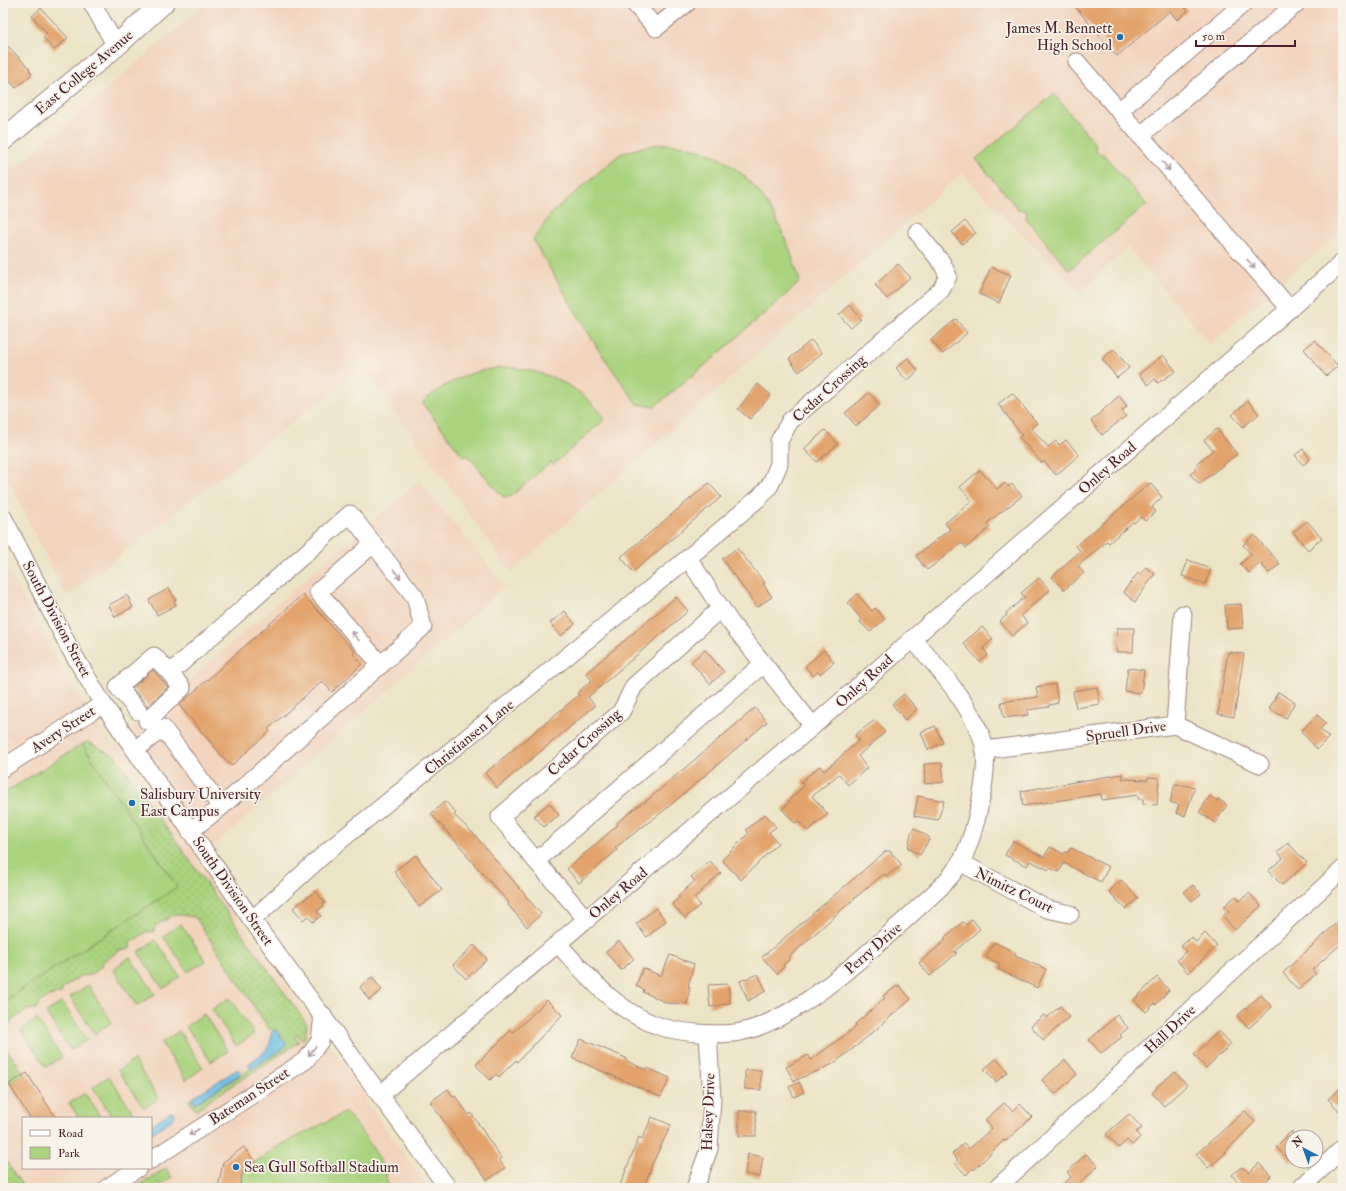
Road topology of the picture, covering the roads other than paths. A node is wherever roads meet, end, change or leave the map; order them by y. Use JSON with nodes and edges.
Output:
{"nodes":[{"id":1,"x":92,"y":3,"type":"edge"},
{"id":2,"x":163,"y":3,"type":"edge"},
{"id":3,"x":634,"y":3,"type":"edge"},
{"id":4,"x":687,"y":3,"type":"edge"},
{"id":5,"x":1244,"y":3,"type":"edge"},
{"id":6,"x":1297,"y":3,"type":"edge"},
{"id":7,"x":116,"y":46,"type":"junction"},
{"id":8,"x":1077,"y":62,"type":"dead end"},
{"id":9,"x":1119,"y":111,"type":"junction"},
{"id":10,"x":1140,"y":136,"type":"junction"},
{"id":11,"x":3,"y":140,"type":"edge"},
{"id":12,"x":917,"y":232,"type":"dead end"},
{"id":13,"x":1343,"y":262,"type":"edge"},
{"id":14,"x":1290,"y":309,"type":"junction"},
{"id":15,"x":3,"y":517,"type":"edge"},
{"id":16,"x":373,"y":544,"type":"junction"},
{"id":17,"x":688,"y":558,"type":"junction"},
{"id":18,"x":721,"y":608,"type":"junction"},
{"id":19,"x":1183,"y":614,"type":"dead end"},
{"id":20,"x":912,"y":639,"type":"junction"},
{"id":21,"x":763,"y":664,"type":"junction"},
{"id":22,"x":380,"y":665,"type":"junction"},
{"id":23,"x":170,"y":674,"type":"junction"},
{"id":24,"x":103,"y":704,"type":"junction"},
{"id":25,"x":143,"y":716,"type":"junction"},
{"id":26,"x":1175,"y":725,"type":"junction"},
{"id":27,"x":118,"y":726,"type":"junction"},
{"id":28,"x":813,"y":726,"type":"junction"},
{"id":29,"x":163,"y":728,"type":"junction"},
{"id":30,"x":135,"y":750,"type":"junction"},
{"id":31,"x":985,"y":750,"type":"junction"},
{"id":32,"x":1260,"y":764,"type":"dead end"},
{"id":33,"x":3,"y":768,"type":"edge"},
{"id":34,"x":221,"y":807,"type":"junction"},
{"id":35,"x":190,"y":831,"type":"junction"},
{"id":36,"x":536,"y":861,"type":"junction"},
{"id":37,"x":960,"y":862,"type":"junction"},
{"id":38,"x":1343,"y":869,"type":"edge"},
{"id":39,"x":1070,"y":914,"type":"dead end"},
{"id":40,"x":252,"y":920,"type":"junction"},
{"id":41,"x":586,"y":920,"type":"junction"},
{"id":42,"x":558,"y":944,"type":"junction"},
{"id":43,"x":323,"y":1015,"type":"junction"},
{"id":44,"x":708,"y":1034,"type":"junction"},
{"id":45,"x":380,"y":1096,"type":"junction"},
{"id":46,"x":1343,"y":1148,"type":"edge"},
{"id":47,"x":152,"y":1159,"type":"edge"},
{"id":48,"x":136,"y":1169,"type":"edge"},
{"id":49,"x":107,"y":1188,"type":"edge"},
{"id":50,"x":448,"y":1188,"type":"edge"},
{"id":51,"x":695,"y":1188,"type":"edge"},
{"id":52,"x":997,"y":1188,"type":"edge"},
{"id":53,"x":1301,"y":1188,"type":"edge"}],
"edges":[{"from":1,"to":7,"type":"street"},
{"from":2,"to":7,"type":"main road","name":"East College Avenue"},
{"from":3,"to":4,"type":"street"},
{"from":5,"to":9,"type":"street"},
{"from":6,"to":10,"type":"street"},
{"from":7,"to":11,"type":"main road","name":"East College Avenue"},
{"from":8,"to":9,"type":"street"},
{"from":9,"to":10,"type":"street"},
{"from":10,"to":14,"type":"street","one_way":true},
{"from":12,"to":17,"type":"street","name":"Cedar Crossing"},
{"from":13,"to":14,"type":"street","name":"Onley Road"},
{"from":14,"to":20,"type":"street","name":"Onley Road"},
{"from":15,"to":24,"type":"street","name":"South Division Street"},
{"from":16,"to":22,"type":"street","one_way":true},
{"from":22,"to":16,"type":"street","one_way":true},
{"from":16,"to":23,"type":"street"},
{"from":17,"to":18,"type":"street"},
{"from":17,"to":40,"type":"street","name":"Christiansen Lane"},
{"from":18,"to":21,"type":"street"},
{"from":18,"to":36,"type":"street","name":"Cedar Crossing"},
{"from":19,"to":26,"type":"street"},
{"from":20,"to":28,"type":"street","name":"Onley Road"},
{"from":20,"to":31,"type":"street","name":"Perry Drive"},
{"from":21,"to":28,"type":"street"},
{"from":21,"to":36,"type":"street"},
{"from":22,"to":34,"type":"street"},
{"from":23,"to":25,"type":"street"},
{"from":23,"to":25,"type":"street"},
{"from":24,"to":27,"type":"street","name":"South Division Street"},
{"from":24,"to":33,"type":"street","name":"Avery Street"},
{"from":25,"to":27,"type":"street"},
{"from":25,"to":29,"type":"street"},
{"from":26,"to":31,"type":"street","name":"Spruell Drive"},
{"from":26,"to":32,"type":"street","name":"Spruell Drive"},
{"from":27,"to":30,"type":"street","name":"South Division Street"},
{"from":28,"to":41,"type":"street","name":"Onley Road"},
{"from":29,"to":30,"type":"street"},
{"from":29,"to":34,"type":"street"},
{"from":30,"to":35,"type":"street","name":"South Division Street"},
{"from":31,"to":37,"type":"street","name":"Perry Drive"},
{"from":34,"to":35,"type":"street"},
{"from":35,"to":40,"type":"street","name":"South Division Street"},
{"from":36,"to":41,"type":"street","name":"Cedar Crossing"},
{"from":37,"to":39,"type":"street","name":"Nimitz Court"},
{"from":37,"to":44,"type":"street","name":"Perry Drive"},
{"from":38,"to":52,"type":"street","name":"Hall Drive"},
{"from":40,"to":43,"type":"street","name":"South Division Street"},
{"from":41,"to":42,"type":"street","name":"Onley Road"},
{"from":42,"to":44,"type":"street","name":"Perry Drive"},
{"from":42,"to":45,"type":"street","name":"Onley Road"},
{"from":43,"to":45,"type":"street","name":"South Division Street"},
{"from":43,"to":47,"type":"street","name":"Bateman Street","one_way":true},
{"from":44,"to":51,"type":"street","name":"Halsey Drive"},
{"from":45,"to":50,"type":"street","name":"South Division Street"},
{"from":46,"to":53,"type":"street"},
{"from":48,"to":49,"type":"street"}]}
